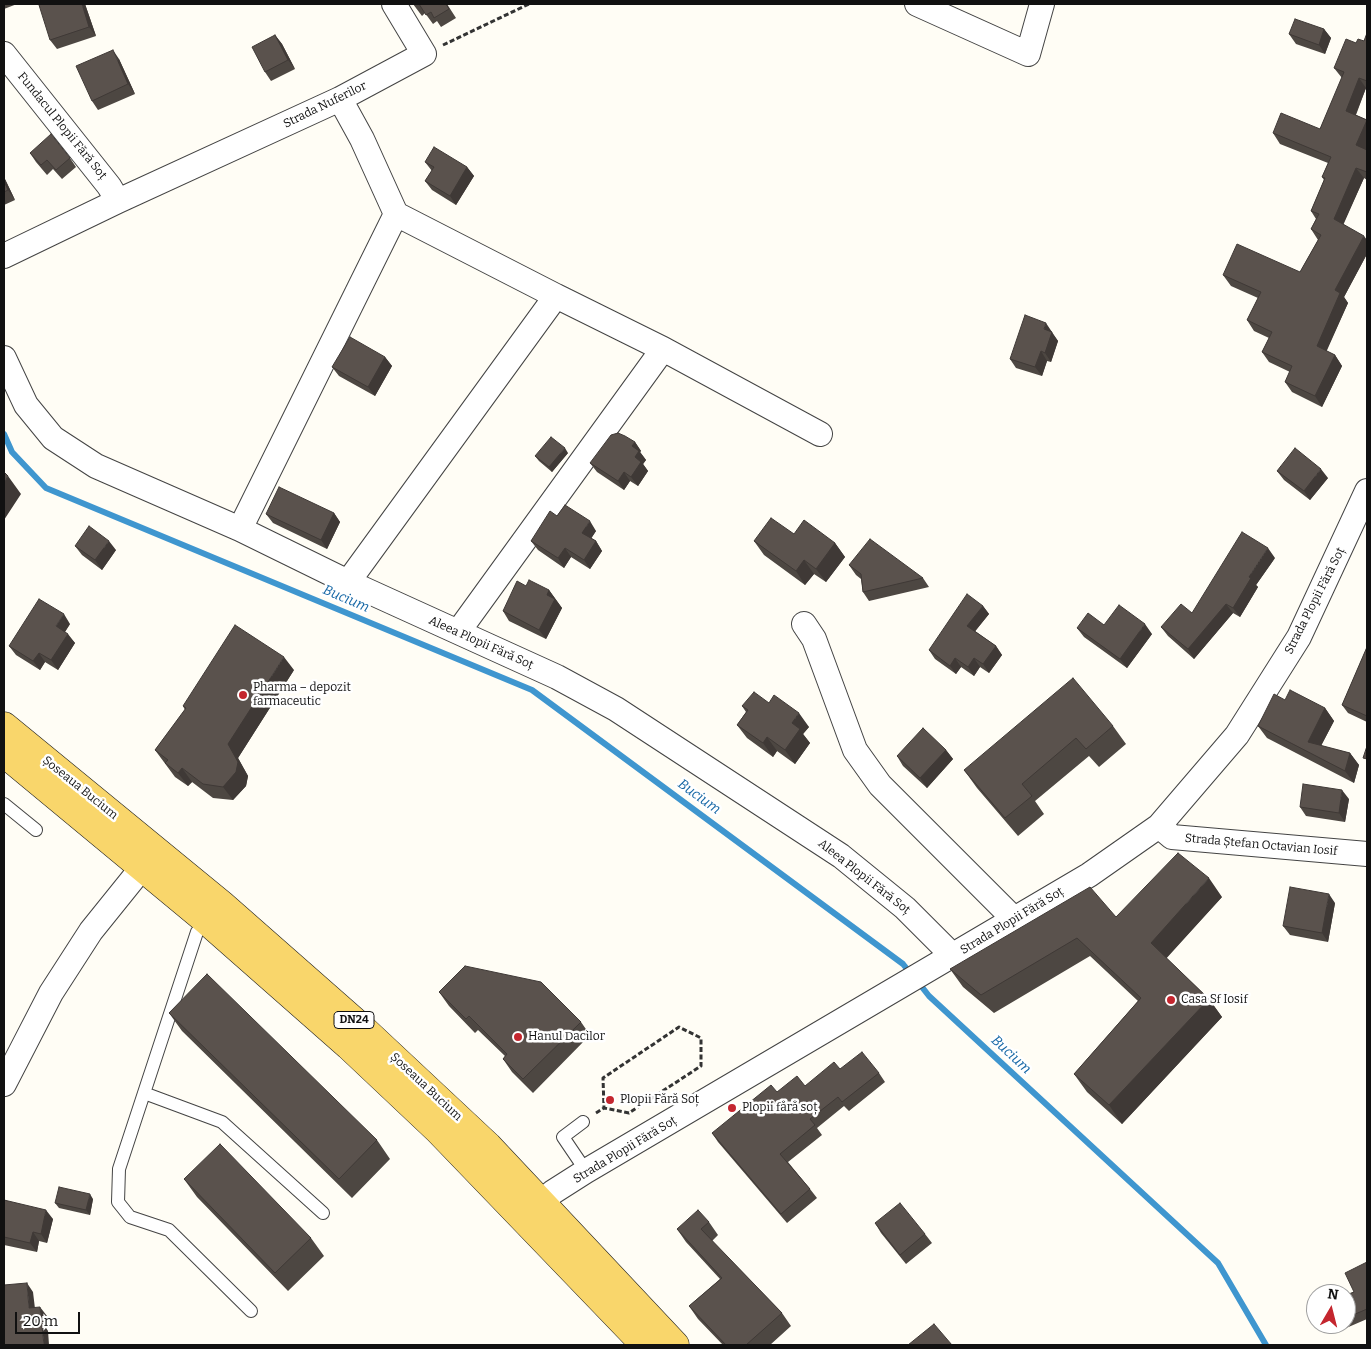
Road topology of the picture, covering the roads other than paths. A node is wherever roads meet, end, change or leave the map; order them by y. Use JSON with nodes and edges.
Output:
{"nodes":[{"id":1,"x":394,"y":4,"type":"edge"},
{"id":2,"x":917,"y":4,"type":"edge"},
{"id":3,"x":1042,"y":4,"type":"edge"},
{"id":4,"x":4,"y":54,"type":"edge"},
{"id":5,"x":340,"y":99,"type":"junction"},
{"id":6,"x":118,"y":200,"type":"junction"},
{"id":7,"x":396,"y":214,"type":"junction"},
{"id":8,"x":4,"y":256,"type":"edge"},
{"id":9,"x":556,"y":296,"type":"junction"},
{"id":10,"x":663,"y":349,"type":"junction"},
{"id":11,"x":4,"y":358,"type":"edge"},
{"id":12,"x":820,"y":434,"type":"dead end"},
{"id":13,"x":1367,"y":491,"type":"edge"},
{"id":14,"x":240,"y":529,"type":"junction"},
{"id":15,"x":348,"y":582,"type":"junction"},
{"id":16,"x":804,"y":624,"type":"dead end"},
{"id":17,"x":458,"y":632,"type":"junction"},
{"id":18,"x":4,"y":726,"type":"edge"},
{"id":19,"x":4,"y":754,"type":"edge"},
{"id":20,"x":4,"y":804,"type":"edge"},
{"id":21,"x":1158,"y":826,"type":"junction"},
{"id":22,"x":36,"y":830,"type":"dead end"},
{"id":23,"x":1367,"y":854,"type":"edge"},
{"id":24,"x":149,"y":859,"type":"junction"},
{"id":25,"x":214,"y":913,"type":"junction"},
{"id":26,"x":1014,"y":919,"type":"junction"},
{"id":27,"x":953,"y":956,"type":"junction"},
{"id":28,"x":4,"y":1084,"type":"edge"},
{"id":29,"x":144,"y":1093,"type":"junction"},
{"id":30,"x":584,"y":1122,"type":"dead end"},
{"id":31,"x":586,"y":1171,"type":"junction"},
{"id":32,"x":533,"y":1210,"type":"junction"},
{"id":33,"x":323,"y":1214,"type":"dead end"},
{"id":34,"x":251,"y":1311,"type":"dead end"},
{"id":35,"x":646,"y":1345,"type":"edge"},
{"id":36,"x":675,"y":1345,"type":"edge"}],
"edges":[{"from":1,"to":5,"type":"street","name":"Strada Nuferilor"},
{"from":2,"to":3,"type":"street"},
{"from":4,"to":6,"type":"street","name":"Fundacul Plopii Fără Soț"},
{"from":5,"to":6,"type":"street","name":"Strada Nuferilor"},
{"from":5,"to":7,"type":"street"},
{"from":6,"to":8,"type":"street","name":"Strada Nuferilor"},
{"from":7,"to":9,"type":"street"},
{"from":7,"to":14,"type":"street"},
{"from":9,"to":10,"type":"street"},
{"from":9,"to":15,"type":"street"},
{"from":10,"to":12,"type":"street"},
{"from":10,"to":17,"type":"street"},
{"from":11,"to":14,"type":"street","name":"Aleea Plopii Fără Soț"},
{"from":13,"to":21,"type":"street","name":"Strada Plopii Fără Soț"},
{"from":14,"to":15,"type":"street","name":"Aleea Plopii Fără Soț"},
{"from":15,"to":17,"type":"street","name":"Aleea Plopii Fără Soț"},
{"from":16,"to":26,"type":"street"},
{"from":17,"to":27,"type":"street","name":"Aleea Plopii Fără Soț"},
{"from":18,"to":24,"type":"main road","name":"Șoseaua Bucium","number":"DN24"},
{"from":19,"to":24,"type":"main road","name":"Șoseaua Bucium","number":"DN24"},
{"from":20,"to":22,"type":"lane"},
{"from":21,"to":23,"type":"street","name":"Strada Ștefan Octavian Iosif"},
{"from":21,"to":26,"type":"street","name":"Strada Plopii Fără Soț"},
{"from":24,"to":25,"type":"main road","name":"Șoseaua Bucium","number":"DN24"},
{"from":24,"to":28,"type":"street"},
{"from":25,"to":29,"type":"lane"},
{"from":25,"to":32,"type":"main road","name":"Șoseaua Bucium","number":"DN24"},
{"from":26,"to":27,"type":"street","name":"Strada Plopii Fără Soț"},
{"from":27,"to":31,"type":"street","name":"Strada Plopii Fără Soț"},
{"from":29,"to":33,"type":"lane"},
{"from":29,"to":34,"type":"lane"},
{"from":30,"to":31,"type":"lane"},
{"from":31,"to":32,"type":"street","name":"Strada Plopii Fără Soț"},
{"from":32,"to":35,"type":"main road","name":"Șoseaua Bucium","number":"DN24"},
{"from":32,"to":36,"type":"main road","name":"Șoseaua Bucium","number":"DN24"}]}
